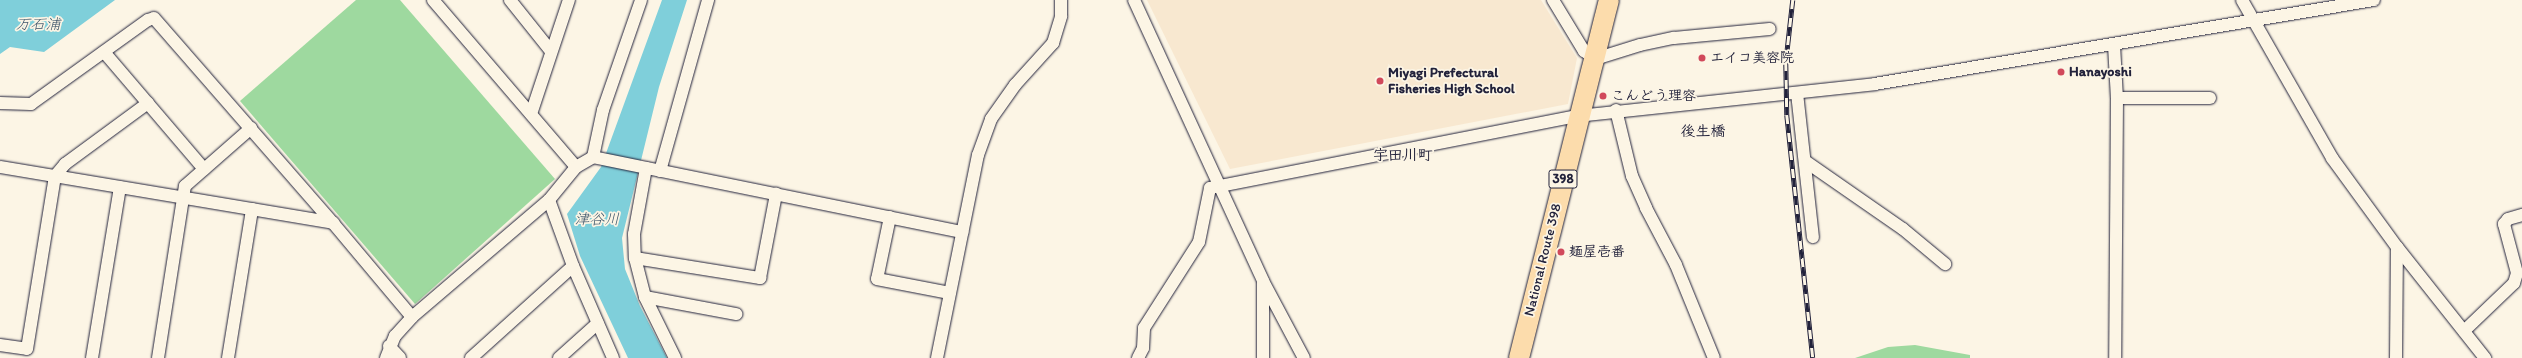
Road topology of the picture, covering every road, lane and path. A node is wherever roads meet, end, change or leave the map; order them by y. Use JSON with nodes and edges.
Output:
{"nodes":[{"id":1,"x":433,"y":0,"type":"edge"},
{"id":2,"x":510,"y":0,"type":"edge"},
{"id":3,"x":569,"y":0,"type":"edge"},
{"id":4,"x":641,"y":0,"type":"edge"},
{"id":5,"x":708,"y":0,"type":"edge"},
{"id":6,"x":1061,"y":0,"type":"edge"},
{"id":7,"x":1134,"y":0,"type":"edge"},
{"id":8,"x":1553,"y":0,"type":"edge"},
{"id":9,"x":1609,"y":0,"type":"edge"},
{"id":10,"x":2242,"y":0,"type":"edge"},
{"id":11,"x":2374,"y":0,"type":"edge"},
{"id":12,"x":2252,"y":20,"type":"junction"},
{"id":13,"x":1770,"y":29,"type":"dead end"},
{"id":14,"x":2114,"y":45,"type":"junction"},
{"id":15,"x":550,"y":50,"type":"junction"},
{"id":16,"x":104,"y":52,"type":"junction"},
{"id":17,"x":1595,"y":59,"type":"junction"},
{"id":18,"x":1797,"y":93,"type":"junction"},
{"id":19,"x":2117,"y":98,"type":"junction"},
{"id":20,"x":2210,"y":98,"type":"dead end"},
{"id":21,"x":148,"y":103,"type":"junction"},
{"id":22,"x":0,"y":104,"type":"edge"},
{"id":23,"x":1616,"y":110,"type":"junction"},
{"id":24,"x":531,"y":114,"type":"junction"},
{"id":25,"x":1578,"y":116,"type":"junction"},
{"id":26,"x":251,"y":128,"type":"junction"},
{"id":27,"x":597,"y":158,"type":"junction"},
{"id":28,"x":1804,"y":161,"type":"junction"},
{"id":29,"x":0,"y":166,"type":"edge"},
{"id":30,"x":642,"y":167,"type":"junction"},
{"id":31,"x":576,"y":168,"type":"junction"},
{"id":32,"x":204,"y":169,"type":"junction"},
{"id":33,"x":660,"y":171,"type":"junction"},
{"id":34,"x":55,"y":176,"type":"junction"},
{"id":35,"x":1220,"y":185,"type":"junction"},
{"id":36,"x":120,"y":187,"type":"junction"},
{"id":37,"x":776,"y":194,"type":"junction"},
{"id":38,"x":184,"y":198,"type":"junction"},
{"id":39,"x":549,"y":200,"type":"junction"},
{"id":40,"x":252,"y":209,"type":"junction"},
{"id":41,"x":2522,"y":215,"type":"edge"},
{"id":42,"x":890,"y":217,"type":"junction"},
{"id":43,"x":333,"y":223,"type":"junction"},
{"id":44,"x":962,"y":232,"type":"junction"},
{"id":45,"x":1813,"y":237,"type":"dead end"},
{"id":46,"x":2397,"y":247,"type":"junction"},
{"id":47,"x":635,"y":258,"type":"junction"},
{"id":48,"x":1945,"y":264,"type":"dead end"},
{"id":49,"x":573,"y":266,"type":"junction"},
{"id":50,"x":1263,"y":281,"type":"junction"},
{"id":51,"x":950,"y":293,"type":"junction"},
{"id":52,"x":645,"y":296,"type":"junction"},
{"id":53,"x":736,"y":314,"type":"dead end"},
{"id":54,"x":412,"y":318,"type":"junction"},
{"id":55,"x":598,"y":323,"type":"junction"},
{"id":56,"x":2464,"y":331,"type":"junction"},
{"id":57,"x":0,"y":345,"type":"edge"},
{"id":58,"x":388,"y":352,"type":"edge"},
{"id":59,"x":26,"y":354,"type":"edge"},
{"id":60,"x":92,"y":358,"type":"edge"},
{"id":61,"x":158,"y":358,"type":"edge"},
{"id":62,"x":228,"y":358,"type":"edge"},
{"id":63,"x":400,"y":358,"type":"edge"},
{"id":64,"x":471,"y":358,"type":"edge"},
{"id":65,"x":560,"y":358,"type":"edge"},
{"id":66,"x":613,"y":358,"type":"edge"},
{"id":67,"x":675,"y":358,"type":"edge"},
{"id":68,"x":937,"y":358,"type":"edge"},
{"id":69,"x":1138,"y":358,"type":"edge"},
{"id":70,"x":1263,"y":358,"type":"edge"},
{"id":71,"x":1304,"y":358,"type":"edge"},
{"id":72,"x":1519,"y":358,"type":"edge"},
{"id":73,"x":1714,"y":358,"type":"edge"},
{"id":74,"x":2115,"y":358,"type":"edge"},
{"id":75,"x":2396,"y":358,"type":"edge"},
{"id":76,"x":2485,"y":358,"type":"edge"}],
"edges":[{"from":1,"to":24,"type":"street"},
{"from":2,"to":15,"type":"street"},
{"from":3,"to":15,"type":"street"},
{"from":4,"to":27,"type":"street"},
{"from":5,"to":33,"type":"street"},
{"from":6,"to":44,"type":"street"},
{"from":7,"to":35,"type":"street"},
{"from":8,"to":17,"type":"street"},
{"from":9,"to":17,"type":"highway","name":"National Route 398","number":"398"},
{"from":10,"to":12,"type":"street"},
{"from":11,"to":12,"type":"street"},
{"from":12,"to":14,"type":"street"},
{"from":12,"to":46,"type":"street"},
{"from":13,"to":17,"type":"street"},
{"from":14,"to":18,"type":"street"},
{"from":14,"to":19,"type":"street"},
{"from":15,"to":24,"type":"street"},
{"from":16,"to":21,"type":"street"},
{"from":16,"to":22,"type":"street"},
{"from":16,"to":26,"type":"street"},
{"from":17,"to":25,"type":"highway","name":"National Route 398","number":"398"},
{"from":18,"to":23,"type":"street"},
{"from":18,"to":28,"type":"street"},
{"from":19,"to":20,"type":"street"},
{"from":19,"to":74,"type":"street"},
{"from":21,"to":32,"type":"street"},
{"from":21,"to":34,"type":"street"},
{"from":23,"to":25,"type":"street"},
{"from":23,"to":73,"type":"street"},
{"from":24,"to":31,"type":"street"},
{"from":25,"to":35,"type":"street"},
{"from":25,"to":72,"type":"highway","name":"National Route 398","number":"398"},
{"from":26,"to":32,"type":"street"},
{"from":26,"to":43,"type":"street"},
{"from":27,"to":30,"type":"street"},
{"from":27,"to":31,"type":"street"},
{"from":28,"to":45,"type":"street"},
{"from":28,"to":48,"type":"street"},
{"from":29,"to":34,"type":"street"},
{"from":30,"to":33,"type":"street"},
{"from":30,"to":47,"type":"street"},
{"from":31,"to":39,"type":"street"},
{"from":32,"to":38,"type":"street"},
{"from":33,"to":37,"type":"street"},
{"from":34,"to":36,"type":"street"},
{"from":34,"to":59,"type":"street"},
{"from":35,"to":50,"type":"street"},
{"from":35,"to":69,"type":"street"},
{"from":36,"to":38,"type":"street"},
{"from":36,"to":60,"type":"street"},
{"from":37,"to":42,"type":"street"},
{"from":37,"to":47,"type":"street"},
{"from":38,"to":40,"type":"street"},
{"from":38,"to":61,"type":"street"},
{"from":39,"to":49,"type":"street"},
{"from":39,"to":54,"type":"street"},
{"from":40,"to":43,"type":"street"},
{"from":40,"to":62,"type":"street"},
{"from":41,"to":56,"type":"street"},
{"from":42,"to":44,"type":"street"},
{"from":42,"to":51,"type":"street"},
{"from":43,"to":54,"type":"street"},
{"from":44,"to":51,"type":"street"},
{"from":46,"to":56,"type":"street"},
{"from":46,"to":75,"type":"street"},
{"from":47,"to":52,"type":"street"},
{"from":49,"to":55,"type":"street"},
{"from":49,"to":64,"type":"street"},
{"from":50,"to":70,"type":"street"},
{"from":50,"to":71,"type":"street"},
{"from":51,"to":68,"type":"street"},
{"from":52,"to":53,"type":"street"},
{"from":52,"to":67,"type":"street"},
{"from":54,"to":58,"type":"street"},
{"from":55,"to":65,"type":"street"},
{"from":55,"to":66,"type":"street"},
{"from":56,"to":76,"type":"street"},
{"from":57,"to":59,"type":"street"},
{"from":58,"to":63,"type":"street"}]}
